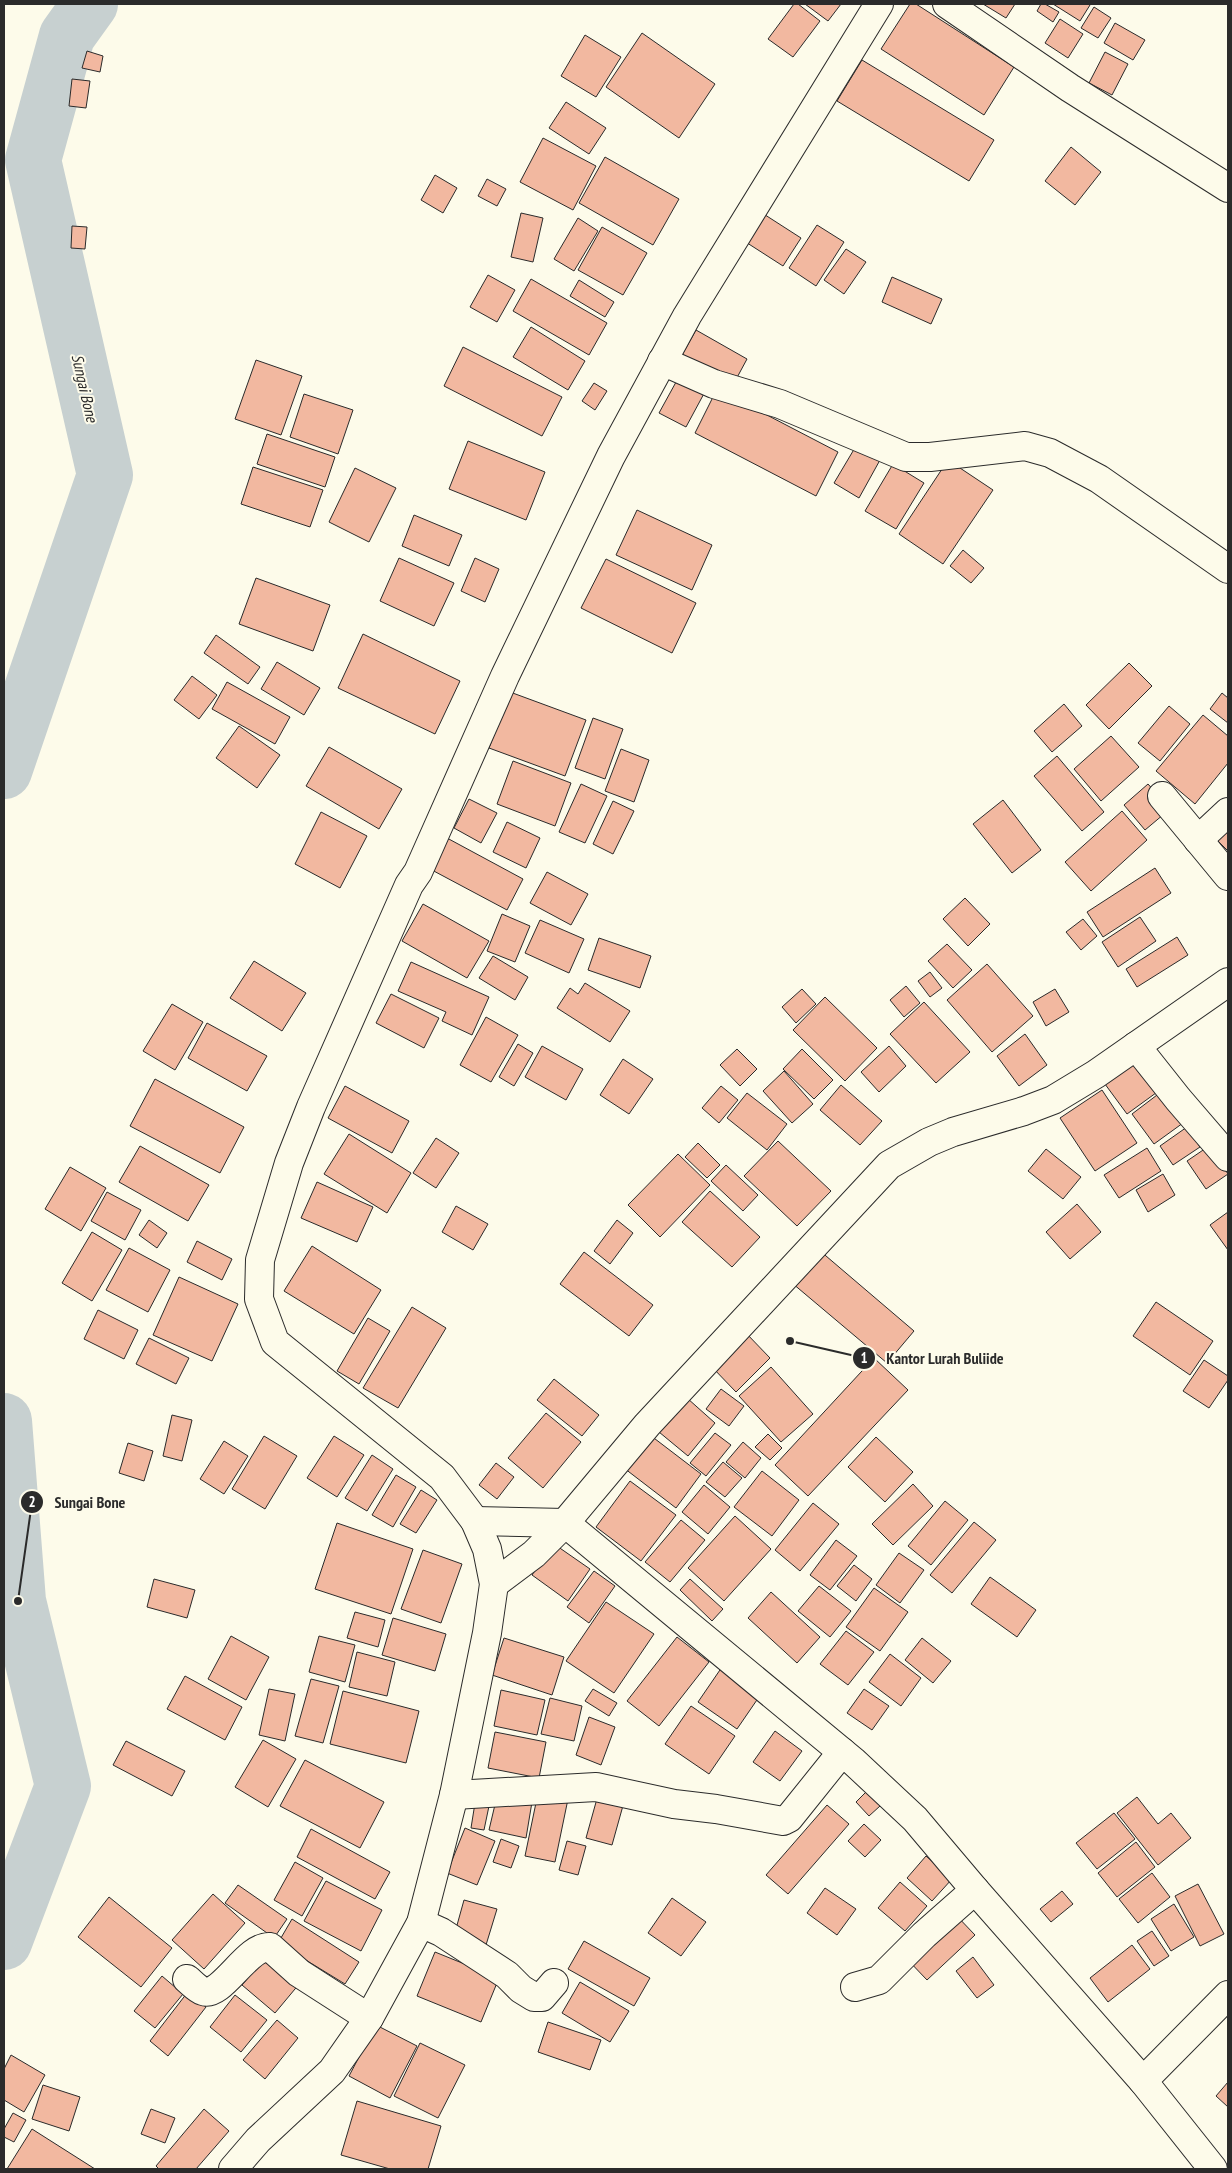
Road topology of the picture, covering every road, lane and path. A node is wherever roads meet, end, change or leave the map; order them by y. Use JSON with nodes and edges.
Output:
{"nodes":[{"id":1,"x":879,"y":4,"type":"edge"},
{"id":2,"x":947,"y":4,"type":"edge"},
{"id":3,"x":1228,"y":188,"type":"edge"},
{"id":4,"x":662,"y":361,"type":"junction"},
{"id":5,"x":1228,"y":569,"type":"edge"},
{"id":6,"x":1162,"y":796,"type":"dead end"},
{"id":7,"x":1228,"y":812,"type":"edge"},
{"id":8,"x":1198,"y":840,"type":"junction"},
{"id":9,"x":1228,"y":876,"type":"edge"},
{"id":10,"x":1228,"y":982,"type":"edge"},
{"id":11,"x":1136,"y":1046,"type":"junction"},
{"id":12,"x":1228,"y":1157,"type":"edge"},
{"id":13,"x":475,"y":1521,"type":"junction"},
{"id":14,"x":565,"y":1523,"type":"junction"},
{"id":15,"x":494,"y":1584,"type":"junction"},
{"id":16,"x":842,"y":1752,"type":"junction"},
{"id":17,"x":454,"y":1795,"type":"junction"},
{"id":18,"x":975,"y":1890,"type":"junction"},
{"id":19,"x":421,"y":1923,"type":"junction"},
{"id":20,"x":187,"y":1979,"type":"dead end"},
{"id":21,"x":554,"y":1983,"type":"dead end"},
{"id":22,"x":855,"y":1987,"type":"dead end"},
{"id":23,"x":1228,"y":1995,"type":"edge"},
{"id":24,"x":369,"y":2018,"type":"junction"},
{"id":25,"x":1142,"y":2081,"type":"junction"},
{"id":26,"x":233,"y":2169,"type":"edge"},
{"id":27,"x":1213,"y":2169,"type":"edge"}],
"edges":[{"from":1,"to":4,"type":"street"},
{"from":2,"to":3,"type":"street"},
{"from":4,"to":5,"type":"street"},
{"from":4,"to":13,"type":"street"},
{"from":6,"to":8,"type":"street"},
{"from":7,"to":8,"type":"street"},
{"from":8,"to":9,"type":"street"},
{"from":10,"to":11,"type":"street"},
{"from":11,"to":12,"type":"street"},
{"from":11,"to":14,"type":"street"},
{"from":13,"to":14,"type":"street"},
{"from":13,"to":15,"type":"street"},
{"from":14,"to":15,"type":"street"},
{"from":14,"to":16,"type":"street"},
{"from":15,"to":17,"type":"street"},
{"from":16,"to":17,"type":"street"},
{"from":16,"to":18,"type":"street"},
{"from":17,"to":19,"type":"street"},
{"from":18,"to":22,"type":"street"},
{"from":18,"to":25,"type":"street"},
{"from":19,"to":21,"type":"street"},
{"from":19,"to":24,"type":"street"},
{"from":20,"to":24,"type":"street"},
{"from":23,"to":25,"type":"street"},
{"from":24,"to":26,"type":"street"},
{"from":25,"to":27,"type":"street"}]}
